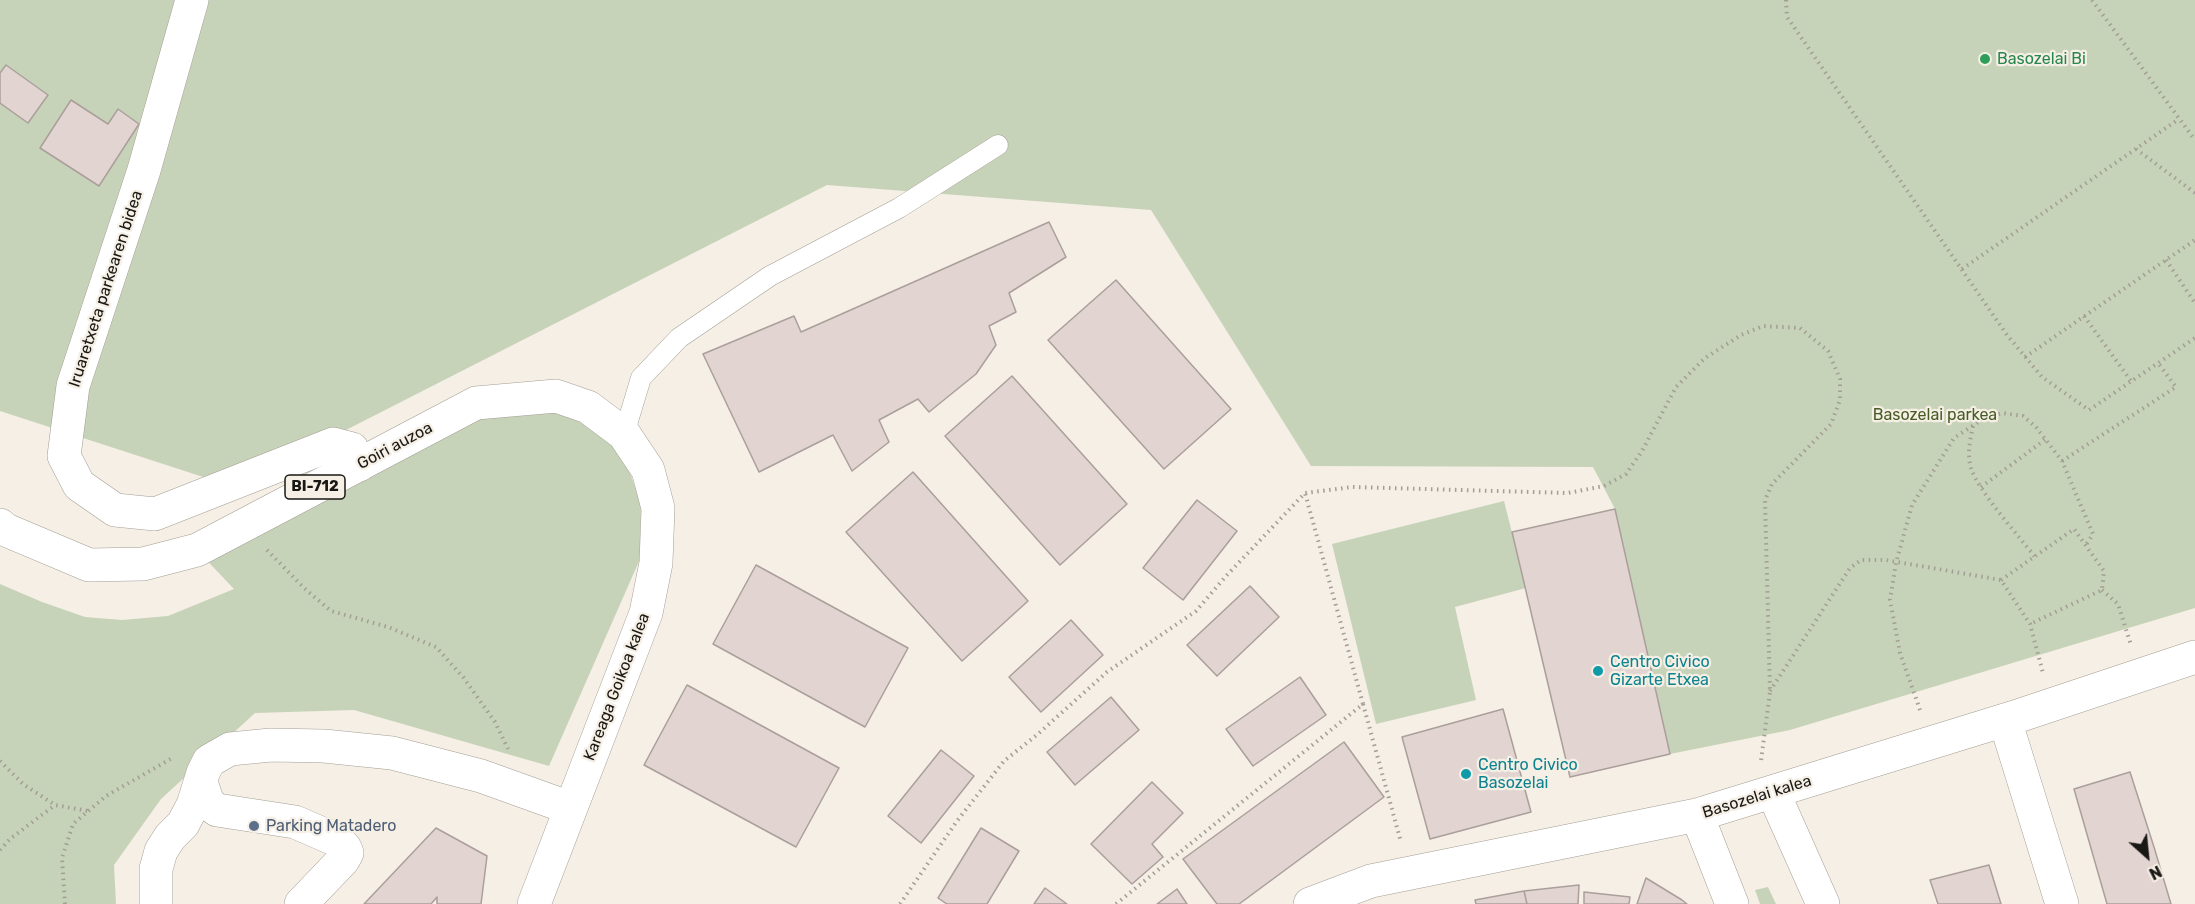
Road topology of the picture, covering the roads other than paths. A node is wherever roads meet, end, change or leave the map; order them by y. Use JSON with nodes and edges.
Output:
{"nodes":[{"id":1,"x":192,"y":0,"type":"edge"},
{"id":2,"x":998,"y":145,"type":"dead end"},
{"id":3,"x":624,"y":434,"type":"junction"},
{"id":4,"x":359,"y":465,"type":"junction"},
{"id":5,"x":0,"y":525,"type":"edge"},
{"id":6,"x":2195,"y":657,"type":"edge"},
{"id":7,"x":2005,"y":720,"type":"junction"},
{"id":8,"x":201,"y":782,"type":"junction"},
{"id":9,"x":1773,"y":792,"type":"junction"},
{"id":10,"x":570,"y":808,"type":"junction"},
{"id":11,"x":1697,"y":815,"type":"junction"},
{"id":12,"x":156,"y":904,"type":"edge"},
{"id":13,"x":301,"y":904,"type":"edge"},
{"id":14,"x":534,"y":904,"type":"edge"},
{"id":15,"x":1310,"y":904,"type":"edge"},
{"id":16,"x":1732,"y":904,"type":"edge"},
{"id":17,"x":1823,"y":904,"type":"edge"},
{"id":18,"x":2062,"y":904,"type":"edge"}],
"edges":[{"from":1,"to":4,"type":"street","name":"Iruaretxeta parkearen bidea"},
{"from":2,"to":3,"type":"lane"},
{"from":3,"to":4,"type":"street","name":"Goiri auzoa","number":"BI-712"},
{"from":3,"to":10,"type":"street","name":"Kareaga Goikoa kalea","number":"BI-712"},
{"from":4,"to":5,"type":"street","name":"Goiri auzoa","number":"BI-712"},
{"from":6,"to":7,"type":"street","name":"Basozelai kalea"},
{"from":7,"to":9,"type":"street","name":"Basozelai kalea"},
{"from":7,"to":18,"type":"street"},
{"from":8,"to":10,"type":"street"},
{"from":8,"to":12,"type":"street"},
{"from":8,"to":13,"type":"street"},
{"from":9,"to":11,"type":"street","name":"Basozelai kalea"},
{"from":9,"to":17,"type":"street"},
{"from":10,"to":14,"type":"street","name":"Kareaga Goikoa kalea","number":"BI-712"},
{"from":11,"to":15,"type":"street","name":"Basozelai kalea"},
{"from":11,"to":16,"type":"street"}]}
